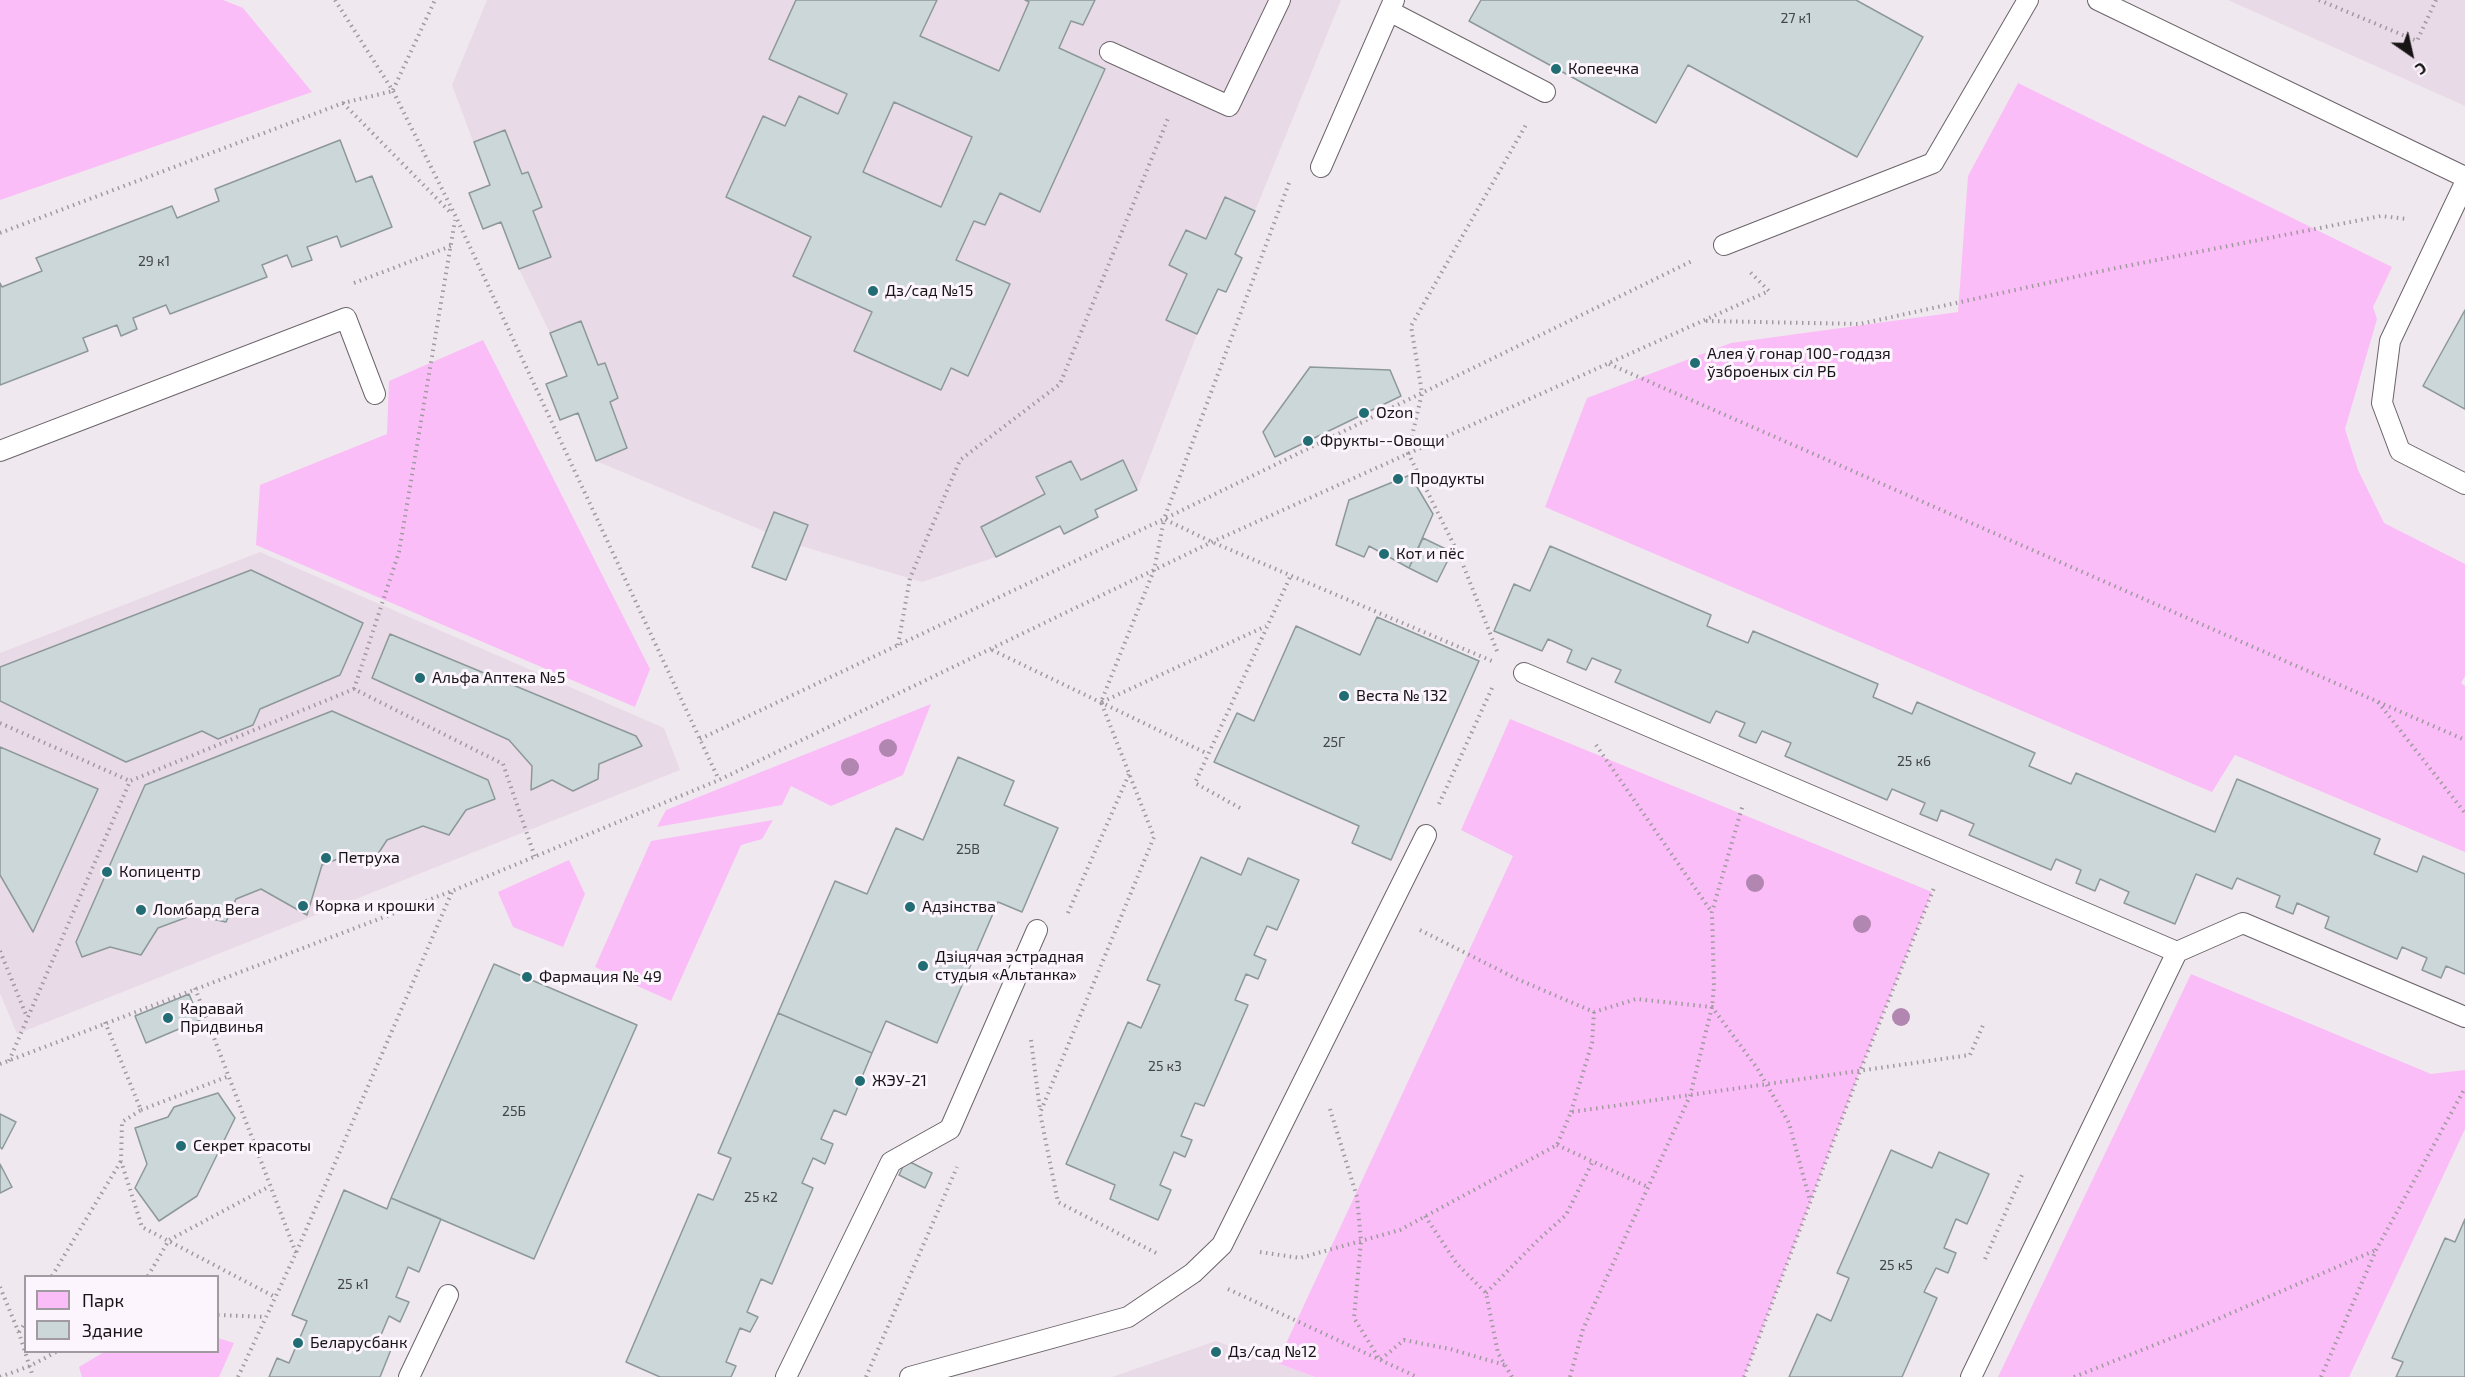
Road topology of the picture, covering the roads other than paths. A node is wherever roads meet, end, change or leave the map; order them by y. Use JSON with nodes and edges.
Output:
{"nodes":[{"id":1,"x":1280,"y":0,"type":"edge"},
{"id":2,"x":2028,"y":0,"type":"edge"},
{"id":3,"x":2098,"y":0,"type":"edge"},
{"id":4,"x":1392,"y":5,"type":"edge"},
{"id":5,"x":1110,"y":52,"type":"dead end"},
{"id":6,"x":1545,"y":92,"type":"road end"},
{"id":7,"x":1321,"y":167,"type":"dead end"},
{"id":8,"x":2465,"y":177,"type":"edge"},
{"id":9,"x":2465,"y":183,"type":"edge"},
{"id":10,"x":1724,"y":245,"type":"road end"},
{"id":11,"x":375,"y":394,"type":"dead end"},
{"id":12,"x":0,"y":451,"type":"edge"},
{"id":13,"x":2465,"y":483,"type":"edge"},
{"id":14,"x":1524,"y":673,"type":"road end"},
{"id":15,"x":1425,"y":835,"type":"road end"},
{"id":16,"x":1037,"y":930,"type":"dead end"},
{"id":17,"x":2177,"y":952,"type":"junction"},
{"id":18,"x":2465,"y":1017,"type":"edge"},
{"id":19,"x":448,"y":1295,"type":"dead end"},
{"id":20,"x":409,"y":1377,"type":"edge"},
{"id":21,"x":786,"y":1377,"type":"edge"},
{"id":22,"x":910,"y":1377,"type":"edge"},
{"id":23,"x":1971,"y":1377,"type":"edge"}],
"edges":[{"from":1,"to":5,"type":"lane"},
{"from":2,"to":10,"type":"lane"},
{"from":3,"to":8,"type":"lane"},
{"from":4,"to":6,"type":"lane"},
{"from":4,"to":7,"type":"lane"},
{"from":9,"to":13,"type":"lane"},
{"from":11,"to":12,"type":"lane"},
{"from":14,"to":17,"type":"lane"},
{"from":15,"to":22,"type":"lane"},
{"from":16,"to":21,"type":"lane"},
{"from":17,"to":18,"type":"lane"},
{"from":17,"to":23,"type":"lane"},
{"from":19,"to":20,"type":"lane"}]}
